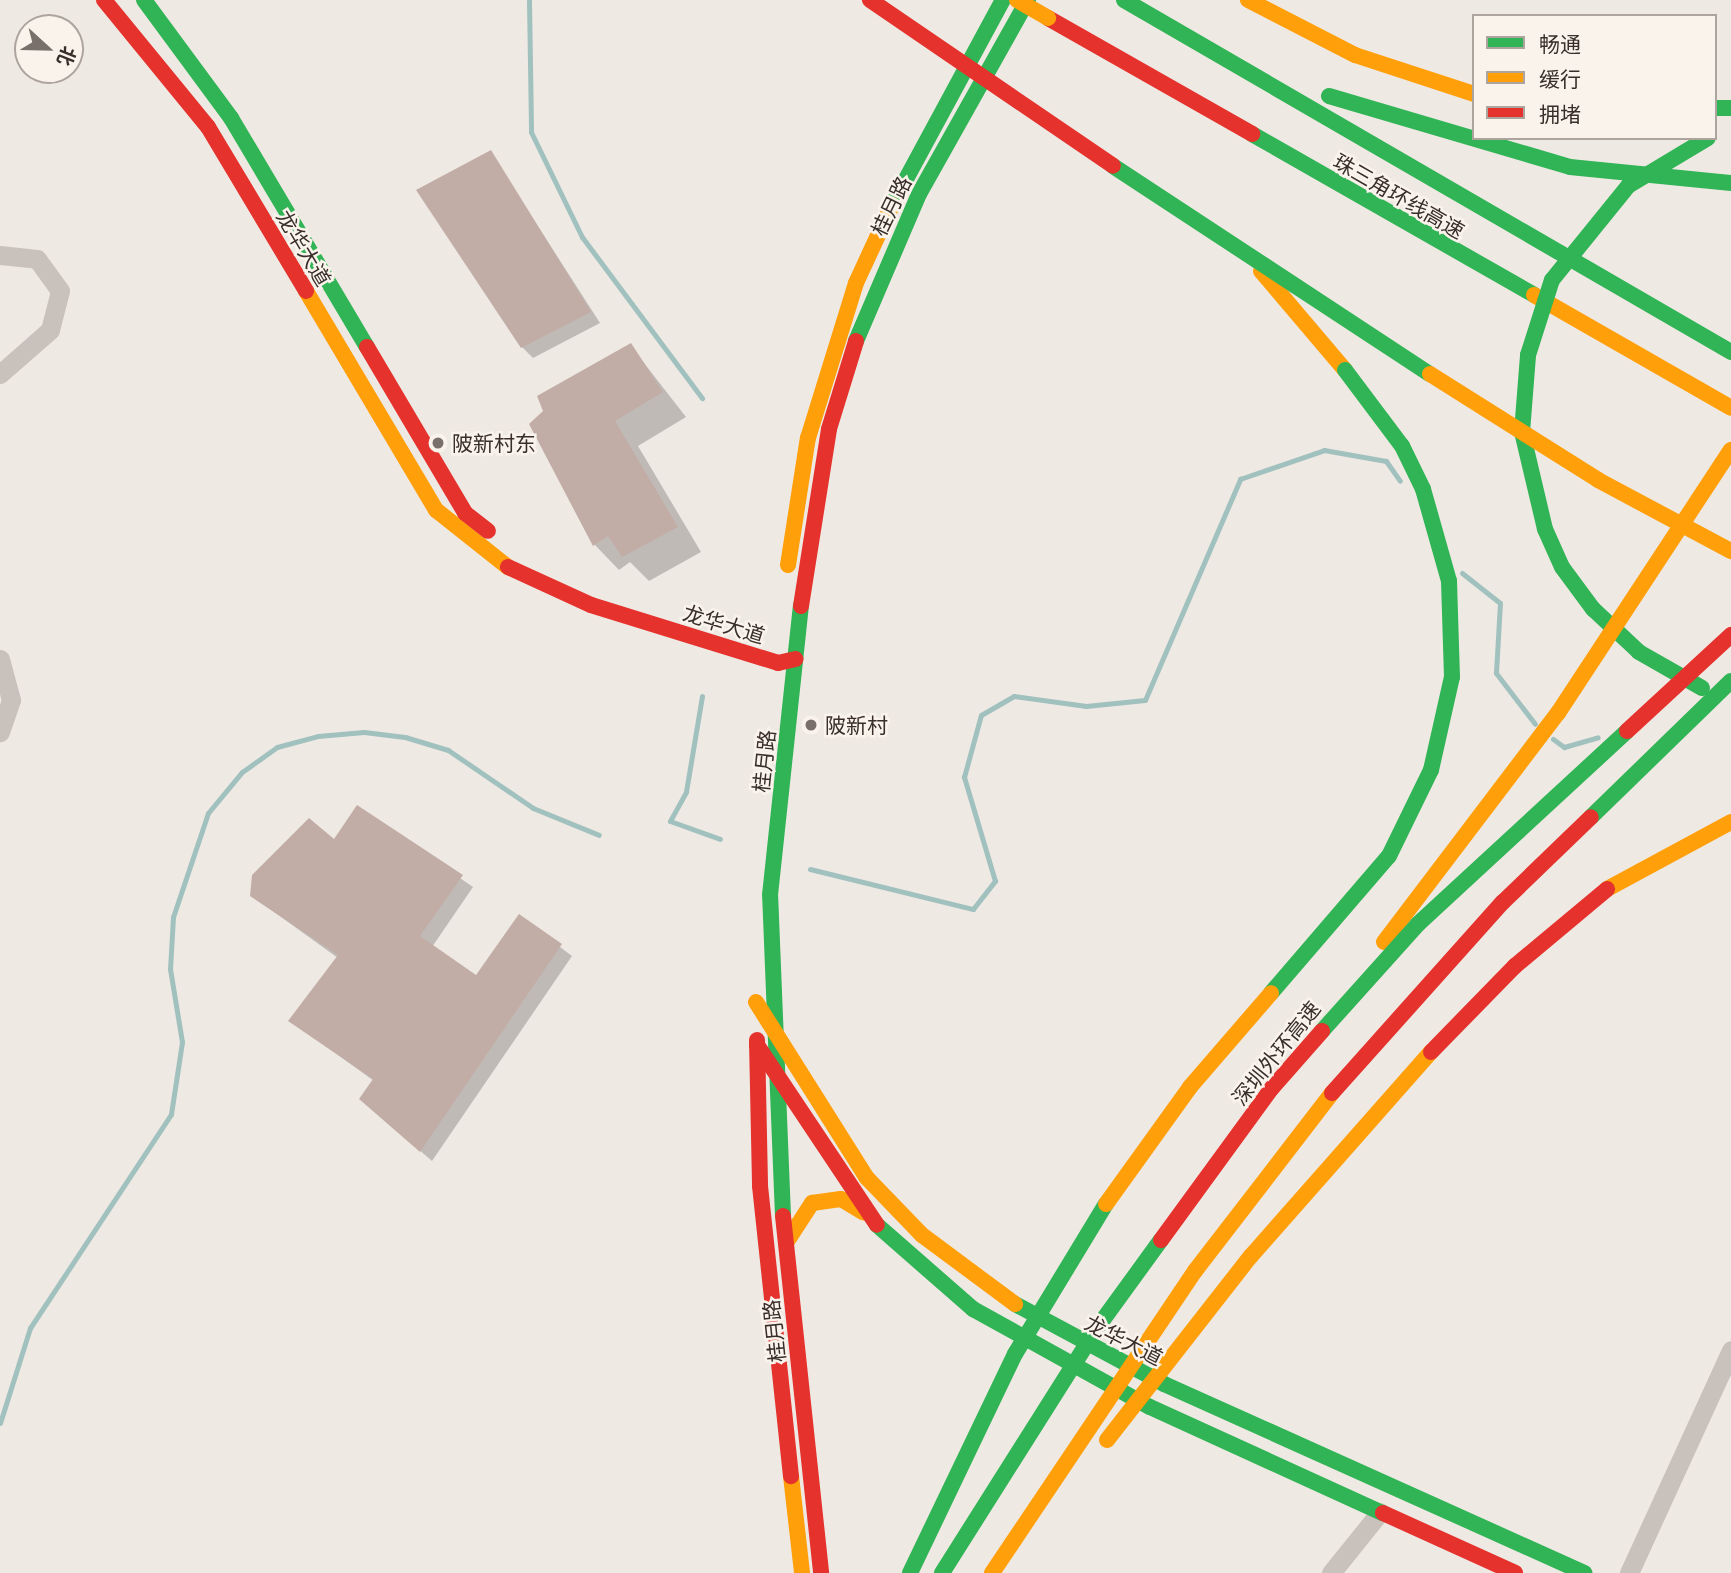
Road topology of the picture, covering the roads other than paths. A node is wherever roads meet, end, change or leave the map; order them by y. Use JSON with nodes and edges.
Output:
{"nodes":[{"id":1,"x":104,"y":0,"type":"edge"},
{"id":2,"x":144,"y":0,"type":"edge"},
{"id":3,"x":870,"y":0,"type":"edge"},
{"id":4,"x":1003,"y":0,"type":"edge"},
{"id":5,"x":1017,"y":0,"type":"edge"},
{"id":6,"x":1028,"y":0,"type":"edge"},
{"id":7,"x":1124,"y":0,"type":"edge"},
{"id":8,"x":1248,"y":0,"type":"edge"},
{"id":9,"x":1193,"y":39,"type":"junction"},
{"id":10,"x":1472,"y":93,"type":"edge"},
{"id":11,"x":1708,"y":140,"type":"edge"},
{"id":12,"x":1731,"y":183,"type":"edge"},
{"id":13,"x":0,"y":255,"type":"edge"},
{"id":14,"x":1254,"y":263,"type":"junction"},
{"id":15,"x":1731,"y":352,"type":"edge"},
{"id":16,"x":0,"y":374,"type":"edge"},
{"id":17,"x":1731,"y":408,"type":"edge"},
{"id":18,"x":1731,"y":450,"type":"edge"},
{"id":19,"x":1731,"y":551,"type":"edge"},
{"id":20,"x":1731,"y":635,"type":"edge"},
{"id":21,"x":780,"y":646,"type":"junction"},
{"id":22,"x":0,"y":659,"type":"edge"},
{"id":23,"x":796,"y":659,"type":"junction"},
{"id":24,"x":778,"y":663,"type":"junction"},
{"id":25,"x":1731,"y":681,"type":"edge"},
{"id":26,"x":1731,"y":699,"type":"edge"},
{"id":27,"x":0,"y":732,"type":"edge"},
{"id":28,"x":1731,"y":822,"type":"edge"},
{"id":29,"x":756,"y":1002,"type":"junction"},
{"id":30,"x":775,"y":1033,"type":"junction"},
{"id":31,"x":757,"y":1045,"type":"junction"},
{"id":32,"x":776,"y":1077,"type":"junction"},
{"id":33,"x":1272,"y":1088,"type":"junction"},
{"id":34,"x":863,"y":1212,"type":"junction"},
{"id":35,"x":786,"y":1245,"type":"junction"},
{"id":36,"x":1731,"y":1350,"type":"edge"},
{"id":37,"x":1380,"y":1512,"type":"junction"},
{"id":38,"x":802,"y":1573,"type":"edge"},
{"id":39,"x":821,"y":1573,"type":"edge"},
{"id":40,"x":910,"y":1573,"type":"edge"},
{"id":41,"x":942,"y":1573,"type":"edge"},
{"id":42,"x":992,"y":1573,"type":"edge"},
{"id":43,"x":1003,"y":1573,"type":"edge"},
{"id":44,"x":1331,"y":1573,"type":"edge"},
{"id":45,"x":1515,"y":1573,"type":"edge"},
{"id":46,"x":1585,"y":1573,"type":"edge"},
{"id":47,"x":1629,"y":1573,"type":"edge"}],
"edges":[{"from":1,"to":24,"type":"main road","name":"龙华大道"},
{"from":2,"to":21,"type":"main road","name":"龙华大道"},
{"from":3,"to":14,"type":"main road","bridge":true},
{"from":4,"to":21,"type":"main road","name":"桂月路"},
{"from":5,"to":17,"type":"main road","name":"珠三角环线高速","bridge":true},
{"from":6,"to":23,"type":"main road","name":"桂月路"},
{"from":7,"to":9,"type":"main road","name":"珠三角环线高速"},
{"from":8,"to":10,"type":"main road"},
{"from":9,"to":12,"type":"main road"},
{"from":9,"to":15,"type":"main road","name":"珠三角环线高速"},
{"from":11,"to":26,"type":"main road","bridge":true},
{"from":13,"to":16,"type":"street"},
{"from":14,"to":19,"type":"main road","bridge":true},
{"from":14,"to":40,"type":"main road","bridge":true},
{"from":18,"to":33,"type":"main road","bridge":true},
{"from":20,"to":33,"type":"main road","name":"深圳外环高速","bridge":true},
{"from":21,"to":23,"type":"main road","name":"龙华大道"},
{"from":21,"to":24,"type":"main road","name":"桂月路"},
{"from":22,"to":27,"type":"street"},
{"from":23,"to":24,"type":"main road","name":"龙华大道"},
{"from":23,"to":30,"type":"main road","name":"桂月路"},
{"from":24,"to":29,"type":"main road","name":"桂月路"},
{"from":25,"to":42,"type":"main road","bridge":true},
{"from":28,"to":43,"type":"main road","bridge":true},
{"from":29,"to":30,"type":"main road","name":"龙华大道"},
{"from":29,"to":31,"type":"main road","name":"桂月路"},
{"from":30,"to":32,"type":"main road","name":"桂月路"},
{"from":30,"to":46,"type":"main road","name":"龙华大道"},
{"from":31,"to":32,"type":"main road"},
{"from":31,"to":38,"type":"main road","name":"桂月路"},
{"from":32,"to":34,"type":"main road"},
{"from":32,"to":35,"type":"main road","name":"桂月路"},
{"from":33,"to":41,"type":"main road","name":"深圳外环高速","bridge":true},
{"from":34,"to":35,"type":"main road"},
{"from":34,"to":37,"type":"main road"},
{"from":35,"to":39,"type":"main road","name":"桂月路"},
{"from":36,"to":47,"type":"street"},
{"from":37,"to":44,"type":"street"},
{"from":37,"to":45,"type":"main road"}]}
